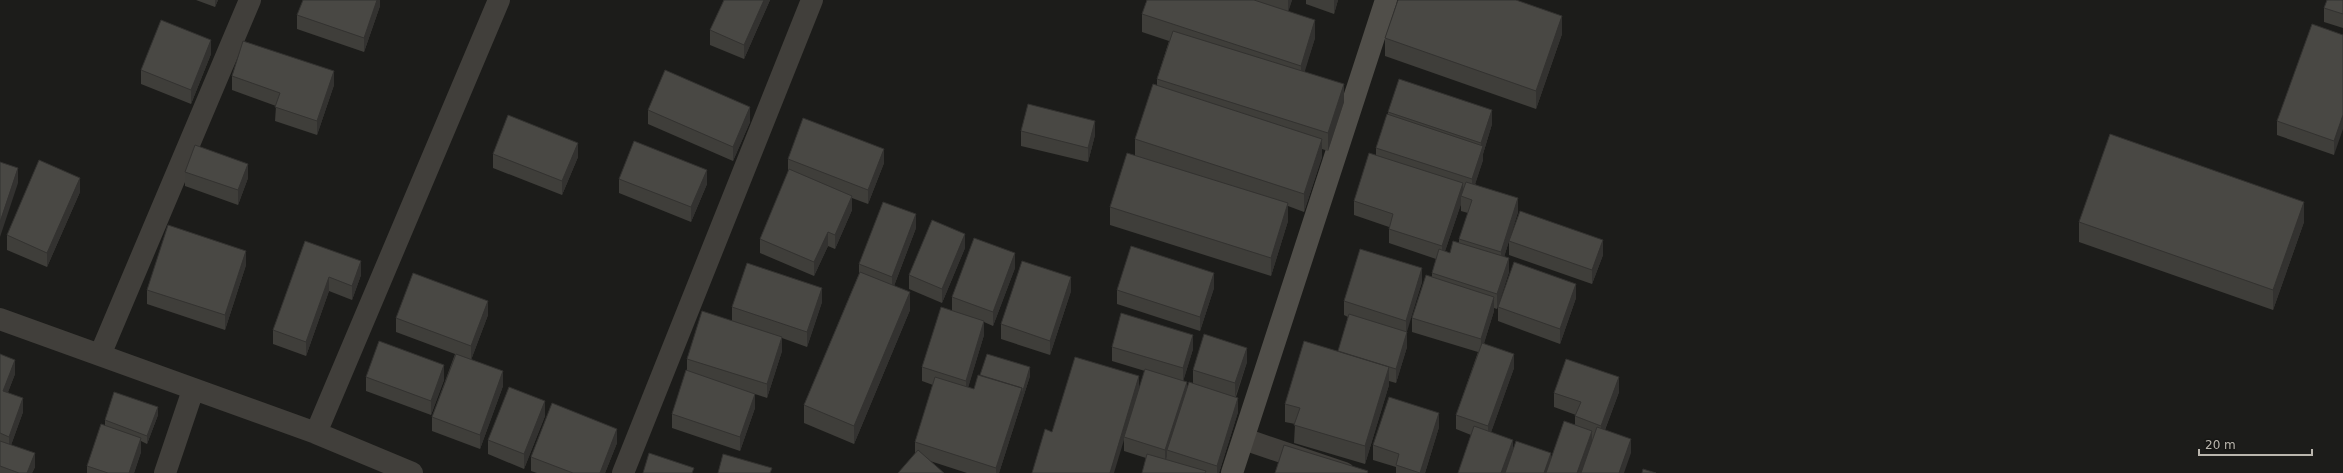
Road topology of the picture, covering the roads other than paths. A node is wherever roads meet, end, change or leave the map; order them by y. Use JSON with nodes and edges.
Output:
{"nodes":[{"id":1,"x":250,"y":0,"type":"edge"},
{"id":2,"x":499,"y":0,"type":"edge"},
{"id":3,"x":812,"y":0,"type":"edge"},
{"id":4,"x":1386,"y":0,"type":"edge"},
{"id":5,"x":0,"y":319,"type":"edge"},
{"id":6,"x":100,"y":354,"type":"junction"},
{"id":7,"x":193,"y":390,"type":"junction"},
{"id":8,"x":316,"y":433,"type":"junction"},
{"id":9,"x":1244,"y":439,"type":"junction"},
{"id":10,"x":165,"y":473,"type":"edge"},
{"id":11,"x":412,"y":473,"type":"edge"},
{"id":12,"x":623,"y":473,"type":"edge"},
{"id":13,"x":1232,"y":473,"type":"edge"},
{"id":14,"x":1344,"y":473,"type":"edge"}],
"edges":[{"from":1,"to":6,"type":"street"},
{"from":2,"to":8,"type":"street"},
{"from":3,"to":12,"type":"street"},
{"from":4,"to":9,"type":"street"},
{"from":5,"to":6,"type":"street"},
{"from":6,"to":7,"type":"street"},
{"from":7,"to":8,"type":"street"},
{"from":7,"to":10,"type":"street"},
{"from":8,"to":11,"type":"street"},
{"from":9,"to":13,"type":"street"},
{"from":9,"to":14,"type":"street"}]}
